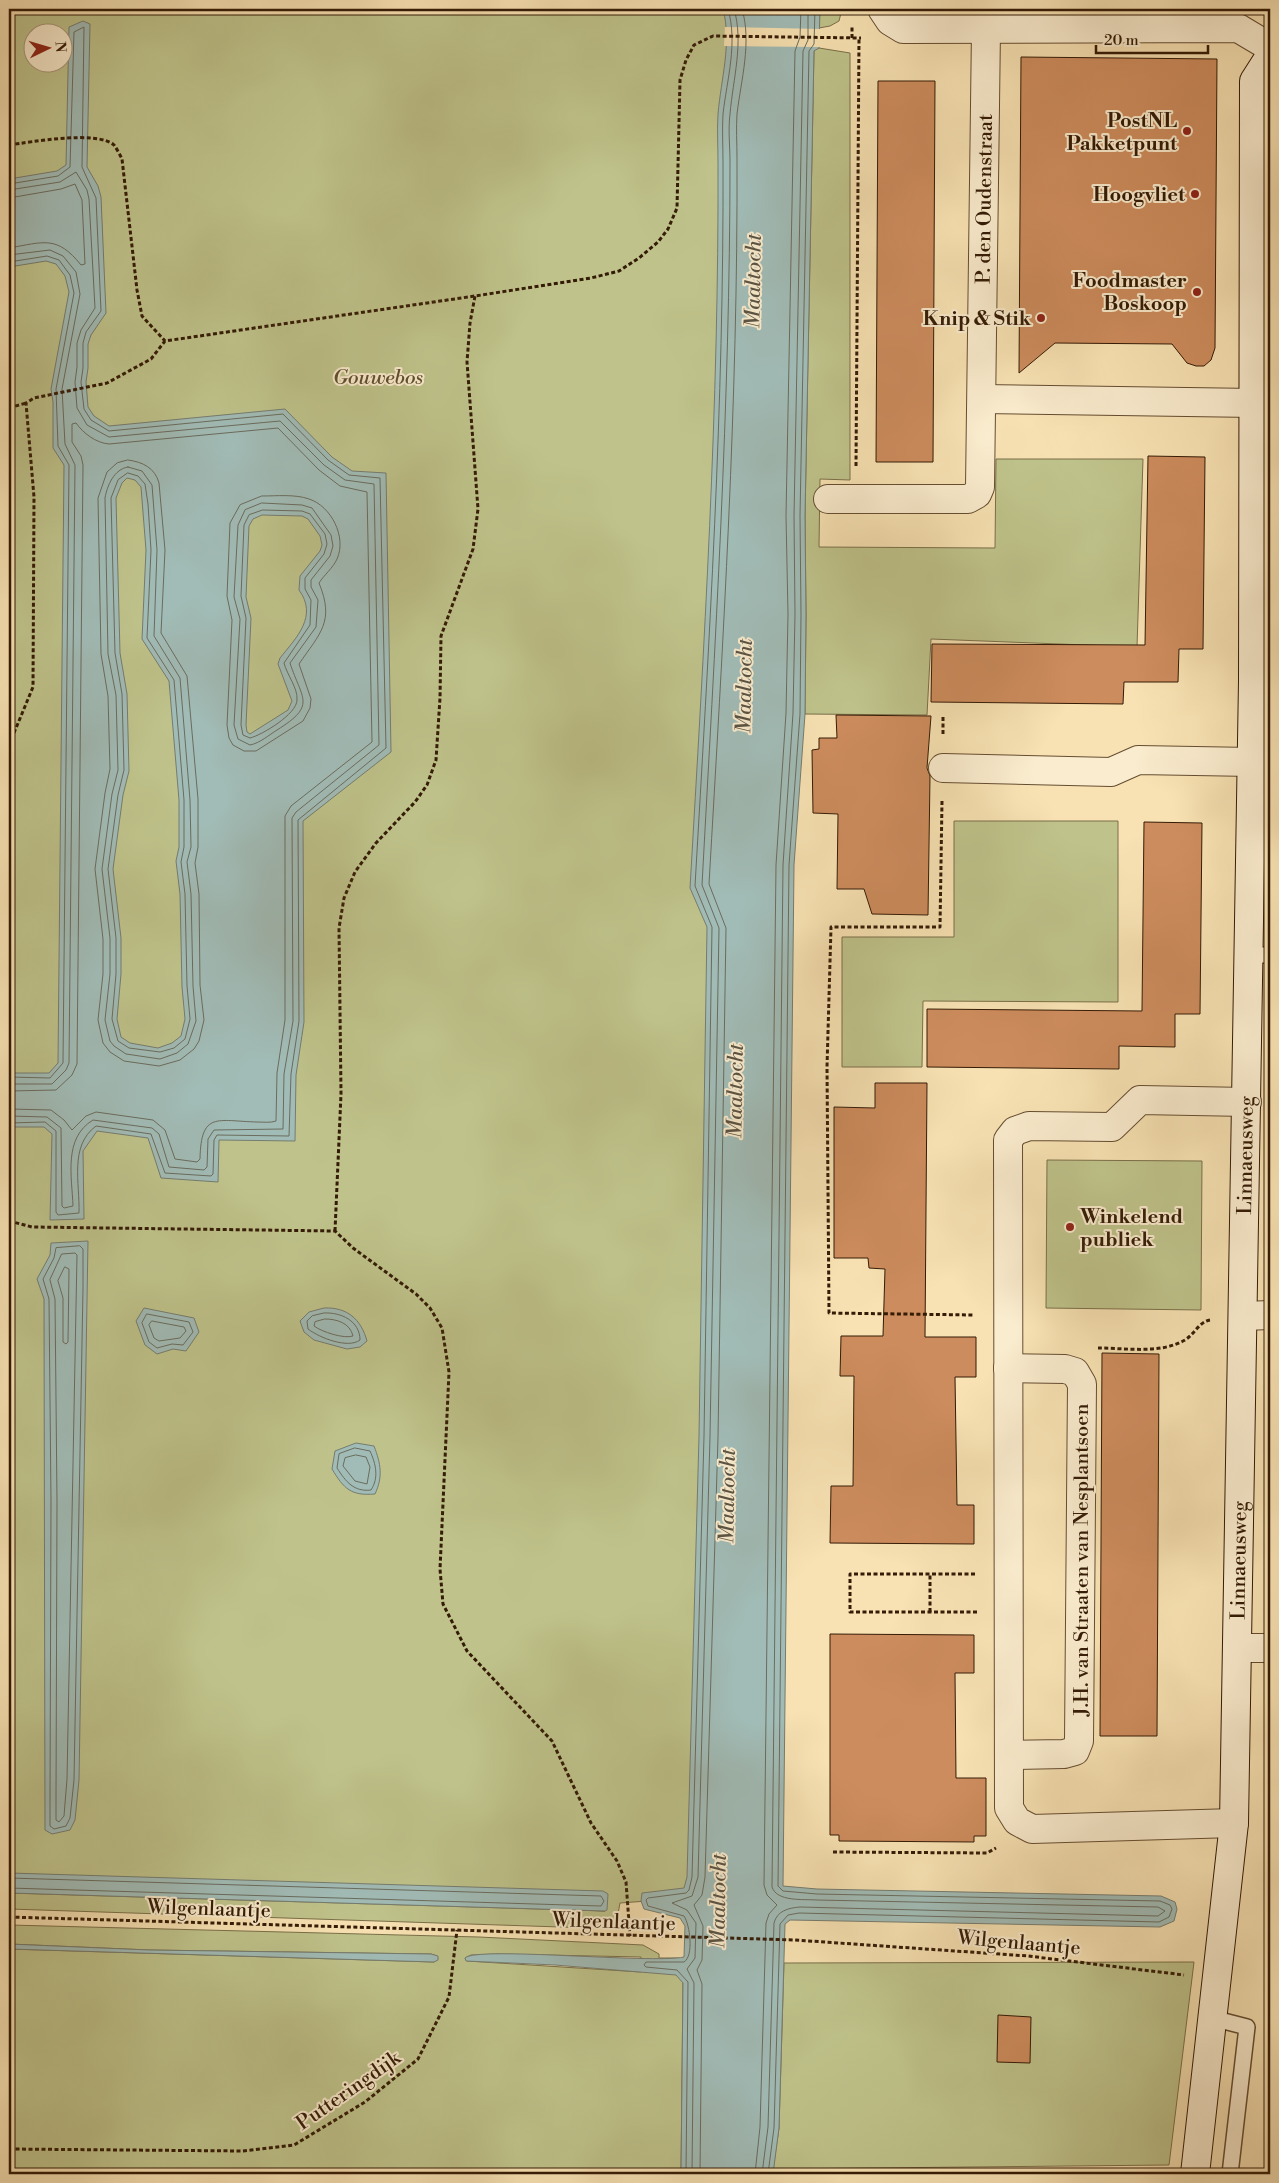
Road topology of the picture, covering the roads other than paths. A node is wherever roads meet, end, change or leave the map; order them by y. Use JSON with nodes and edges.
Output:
{"nodes":[{"id":1,"x":882,"y":9,"type":"edge"},
{"id":2,"x":986,"y":29,"type":"junction"},
{"id":3,"x":1270,"y":47,"type":"edge"},
{"id":4,"x":1270,"y":56,"type":"edge"},
{"id":5,"x":1263,"y":316,"type":"edge"},
{"id":6,"x":982,"y":399,"type":"junction"},
{"id":7,"x":1255,"y":402,"type":"junction"},
{"id":8,"x":828,"y":499,"type":"dead end"},
{"id":9,"x":1262,"y":681,"type":"edge"},
{"id":10,"x":1252,"y":762,"type":"junction"},
{"id":11,"x":943,"y":768,"type":"road end"},
{"id":12,"x":1260,"y":955,"type":"edge"},
{"id":13,"x":1247,"y":1102,"type":"junction"},
{"id":14,"x":1257,"y":1315,"type":"edge"},
{"id":15,"x":1008,"y":1368,"type":"junction"},
{"id":16,"x":1238,"y":1648,"type":"junction"},
{"id":17,"x":1270,"y":1648,"type":"edge"},
{"id":18,"x":1009,"y":1754,"type":"junction"},
{"id":19,"x":1234,"y":1823,"type":"junction"},
{"id":20,"x":1212,"y":2018,"type":"junction"},
{"id":21,"x":1195,"y":2174,"type":"edge"},
{"id":22,"x":1230,"y":2174,"type":"edge"}],
"edges":[{"from":1,"to":2,"type":"street"},
{"from":2,"to":3,"type":"street"},
{"from":2,"to":6,"type":"street","name":"P. den Oudenstraat"},
{"from":4,"to":5,"type":"street","name":"Linnaeusweg"},
{"from":5,"to":7,"type":"street","name":"Linnaeusweg"},
{"from":6,"to":7,"type":"street"},
{"from":6,"to":8,"type":"street","name":"P. den Oudenstraat"},
{"from":7,"to":9,"type":"street","name":"Linnaeusweg"},
{"from":9,"to":10,"type":"street","name":"Linnaeusweg"},
{"from":10,"to":11,"type":"street"},
{"from":10,"to":12,"type":"street","name":"Linnaeusweg"},
{"from":12,"to":13,"type":"street","name":"Linnaeusweg"},
{"from":13,"to":14,"type":"street","name":"Linnaeusweg"},
{"from":13,"to":15,"type":"street"},
{"from":14,"to":16,"type":"street","name":"Linnaeusweg"},
{"from":15,"to":18,"type":"street"},
{"from":15,"to":18,"type":"street","name":"J.H. van Straaten van Nesplantsoen"},
{"from":16,"to":17,"type":"street"},
{"from":16,"to":19,"type":"street","name":"Linnaeusweg"},
{"from":18,"to":19,"type":"street"},
{"from":19,"to":20,"type":"street","name":"Linnaeusweg"},
{"from":20,"to":21,"type":"street","name":"Linnaeusweg"},
{"from":20,"to":22,"type":"lane"}]}
